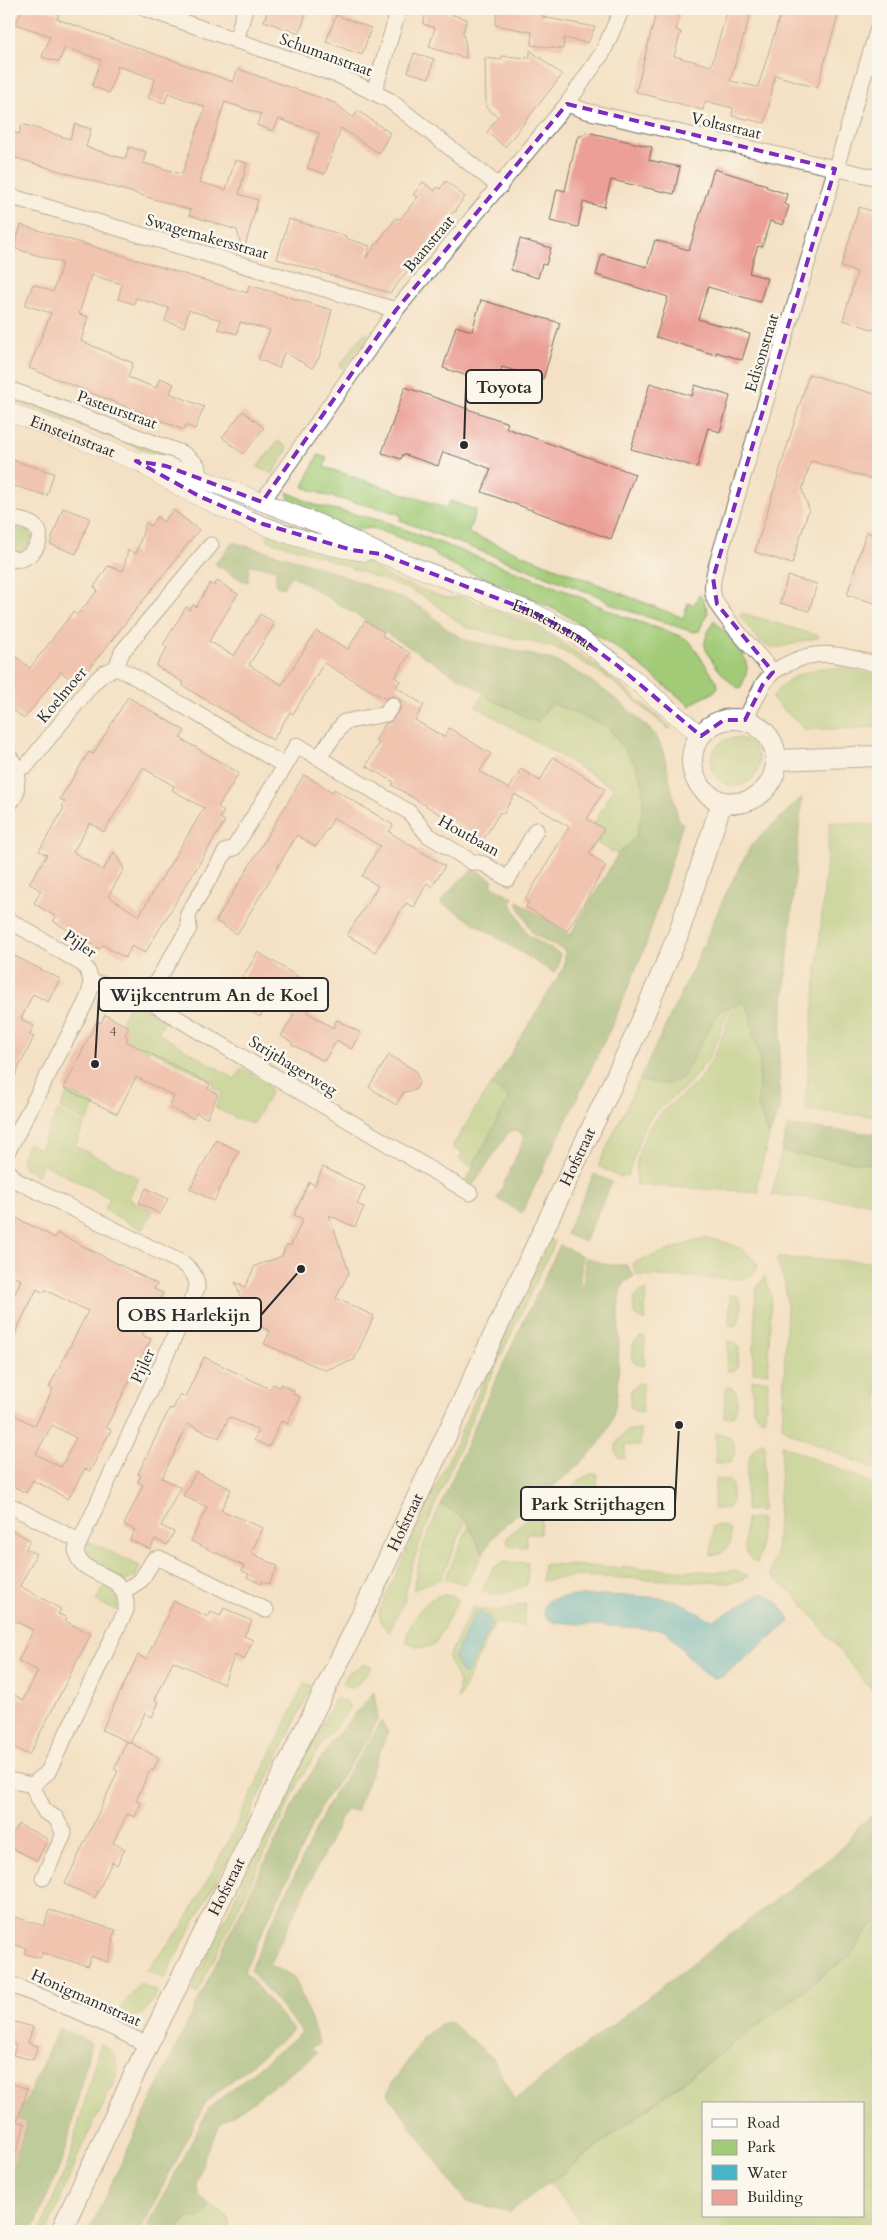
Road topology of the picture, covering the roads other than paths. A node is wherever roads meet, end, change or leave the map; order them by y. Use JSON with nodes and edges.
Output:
{"nodes":[{"id":1,"x":146,"y":9,"type":"edge"},
{"id":2,"x":246,"y":9,"type":"edge"},
{"id":3,"x":399,"y":9,"type":"edge"},
{"id":4,"x":622,"y":9,"type":"edge"},
{"id":5,"x":878,"y":28,"type":"edge"},
{"id":6,"x":236,"y":41,"type":"junction"},
{"id":7,"x":374,"y":92,"type":"junction"},
{"id":8,"x":567,"y":104,"type":"junction"},
{"id":9,"x":835,"y":169,"type":"junction"},
{"id":10,"x":878,"y":178,"type":"edge"},
{"id":11,"x":500,"y":187,"type":"junction"},
{"id":12,"x":9,"y":196,"type":"edge"},
{"id":13,"x":396,"y":310,"type":"junction"},
{"id":14,"x":9,"y":389,"type":"edge"},
{"id":15,"x":9,"y":412,"type":"edge"},
{"id":16,"x":136,"y":461,"type":"junction"},
{"id":17,"x":202,"y":479,"type":"junction"},
{"id":18,"x":262,"y":502,"type":"junction"},
{"id":19,"x":9,"y":518,"type":"edge"},
{"id":20,"x":211,"y":545,"type":"dead end"},
{"id":21,"x":381,"y":554,"type":"junction"},
{"id":22,"x":9,"y":557,"type":"edge"},
{"id":23,"x":878,"y":665,"type":"edge"},
{"id":24,"x":116,"y":668,"type":"junction"},
{"id":25,"x":774,"y":672,"type":"junction"},
{"id":26,"x":392,"y":705,"type":"dead end"},
{"id":27,"x":745,"y":720,"type":"junction"},
{"id":28,"x":700,"y":736,"type":"junction"},
{"id":29,"x":878,"y":756,"type":"edge"},
{"id":30,"x":319,"y":757,"type":"junction"},
{"id":31,"x":777,"y":760,"type":"junction"},
{"id":32,"x":13,"y":763,"type":"edge"},
{"id":33,"x":285,"y":766,"type":"junction"},
{"id":34,"x":722,"y":802,"type":"junction"},
{"id":35,"x":9,"y":805,"type":"edge"},
{"id":36,"x":536,"y":830,"type":"dead end"},
{"id":37,"x":9,"y":920,"type":"edge"},
{"id":38,"x":92,"y":984,"type":"junction"},
{"id":39,"x":146,"y":999,"type":"junction"},
{"id":40,"x":9,"y":1149,"type":"edge"},
{"id":41,"x":9,"y":1172,"type":"edge"},
{"id":42,"x":470,"y":1193,"type":"dead end"},
{"id":43,"x":9,"y":1505,"type":"edge"},
{"id":44,"x":79,"y":1541,"type":"junction"},
{"id":45,"x":124,"y":1591,"type":"junction"},
{"id":46,"x":266,"y":1610,"type":"dead end"},
{"id":47,"x":9,"y":1780,"type":"edge"},
{"id":48,"x":32,"y":1785,"type":"junction"},
{"id":49,"x":43,"y":1878,"type":"dead end"},
{"id":50,"x":9,"y":1984,"type":"edge"},
{"id":51,"x":148,"y":2045,"type":"junction"},
{"id":52,"x":61,"y":2231,"type":"edge"}],
"edges":[{"from":1,"to":6,"type":"street","name":"Schumanstraat"},
{"from":2,"to":6,"type":"street"},
{"from":3,"to":7,"type":"street"},
{"from":4,"to":8,"type":"street","name":"Baanstraat"},
{"from":5,"to":9,"type":"street","name":"Edisonstraat"},
{"from":6,"to":7,"type":"street","name":"Schumanstraat"},
{"from":7,"to":11,"type":"street","name":"Schumanstraat"},
{"from":8,"to":9,"type":"street","name":"Voltastraat"},
{"from":8,"to":11,"type":"street","name":"Baanstraat"},
{"from":9,"to":10,"type":"street","name":"Voltastraat"},
{"from":9,"to":25,"type":"street","name":"Edisonstraat"},
{"from":11,"to":13,"type":"street","name":"Baanstraat"},
{"from":12,"to":13,"type":"street","name":"Swagemakersstraat"},
{"from":13,"to":18,"type":"street","name":"Baanstraat"},
{"from":14,"to":17,"type":"street","name":"Pasteurstraat"},
{"from":15,"to":16,"type":"street","name":"Einsteinstraat"},
{"from":16,"to":17,"type":"street","name":"Einsteinstraat"},
{"from":16,"to":21,"type":"street","name":"Einsteinstraat"},
{"from":17,"to":18,"type":"street","name":"Einsteinstraat"},
{"from":18,"to":21,"type":"street","name":"Einsteinstraat"},
{"from":19,"to":22,"type":"street"},
{"from":20,"to":24,"type":"street"},
{"from":21,"to":28,"type":"street","name":"Einsteinstraat"},
{"from":23,"to":25,"type":"street"},
{"from":24,"to":32,"type":"street","name":"Koelmoer"},
{"from":24,"to":33,"type":"street"},
{"from":25,"to":27,"type":"street"},
{"from":26,"to":30,"type":"street"},
{"from":27,"to":28,"type":"main road"},
{"from":27,"to":31,"type":"main road"},
{"from":28,"to":34,"type":"main road"},
{"from":29,"to":31,"type":"main road"},
{"from":30,"to":33,"type":"street","name":"Houtbaan"},
{"from":30,"to":36,"type":"street","name":"Houtbaan"},
{"from":31,"to":34,"type":"main road"},
{"from":32,"to":35,"type":"street","name":"Koelmoer"},
{"from":33,"to":39,"type":"street","name":"Houtbaan"},
{"from":34,"to":51,"type":"main road","name":"Hofstraat"},
{"from":37,"to":38,"type":"street","name":"Pijler"},
{"from":38,"to":39,"type":"street","name":"Strijthagerweg"},
{"from":38,"to":40,"type":"street","name":"Pijler"},
{"from":39,"to":42,"type":"street","name":"Strijthagerweg"},
{"from":41,"to":44,"type":"street","name":"Pijler"},
{"from":43,"to":44,"type":"street"},
{"from":44,"to":45,"type":"street"},
{"from":45,"to":46,"type":"street"},
{"from":45,"to":48,"type":"street"},
{"from":47,"to":48,"type":"street"},
{"from":48,"to":49,"type":"street"},
{"from":50,"to":51,"type":"street","name":"Honigmannstraat"},
{"from":51,"to":52,"type":"main road","name":"Hofstraat"}]}
